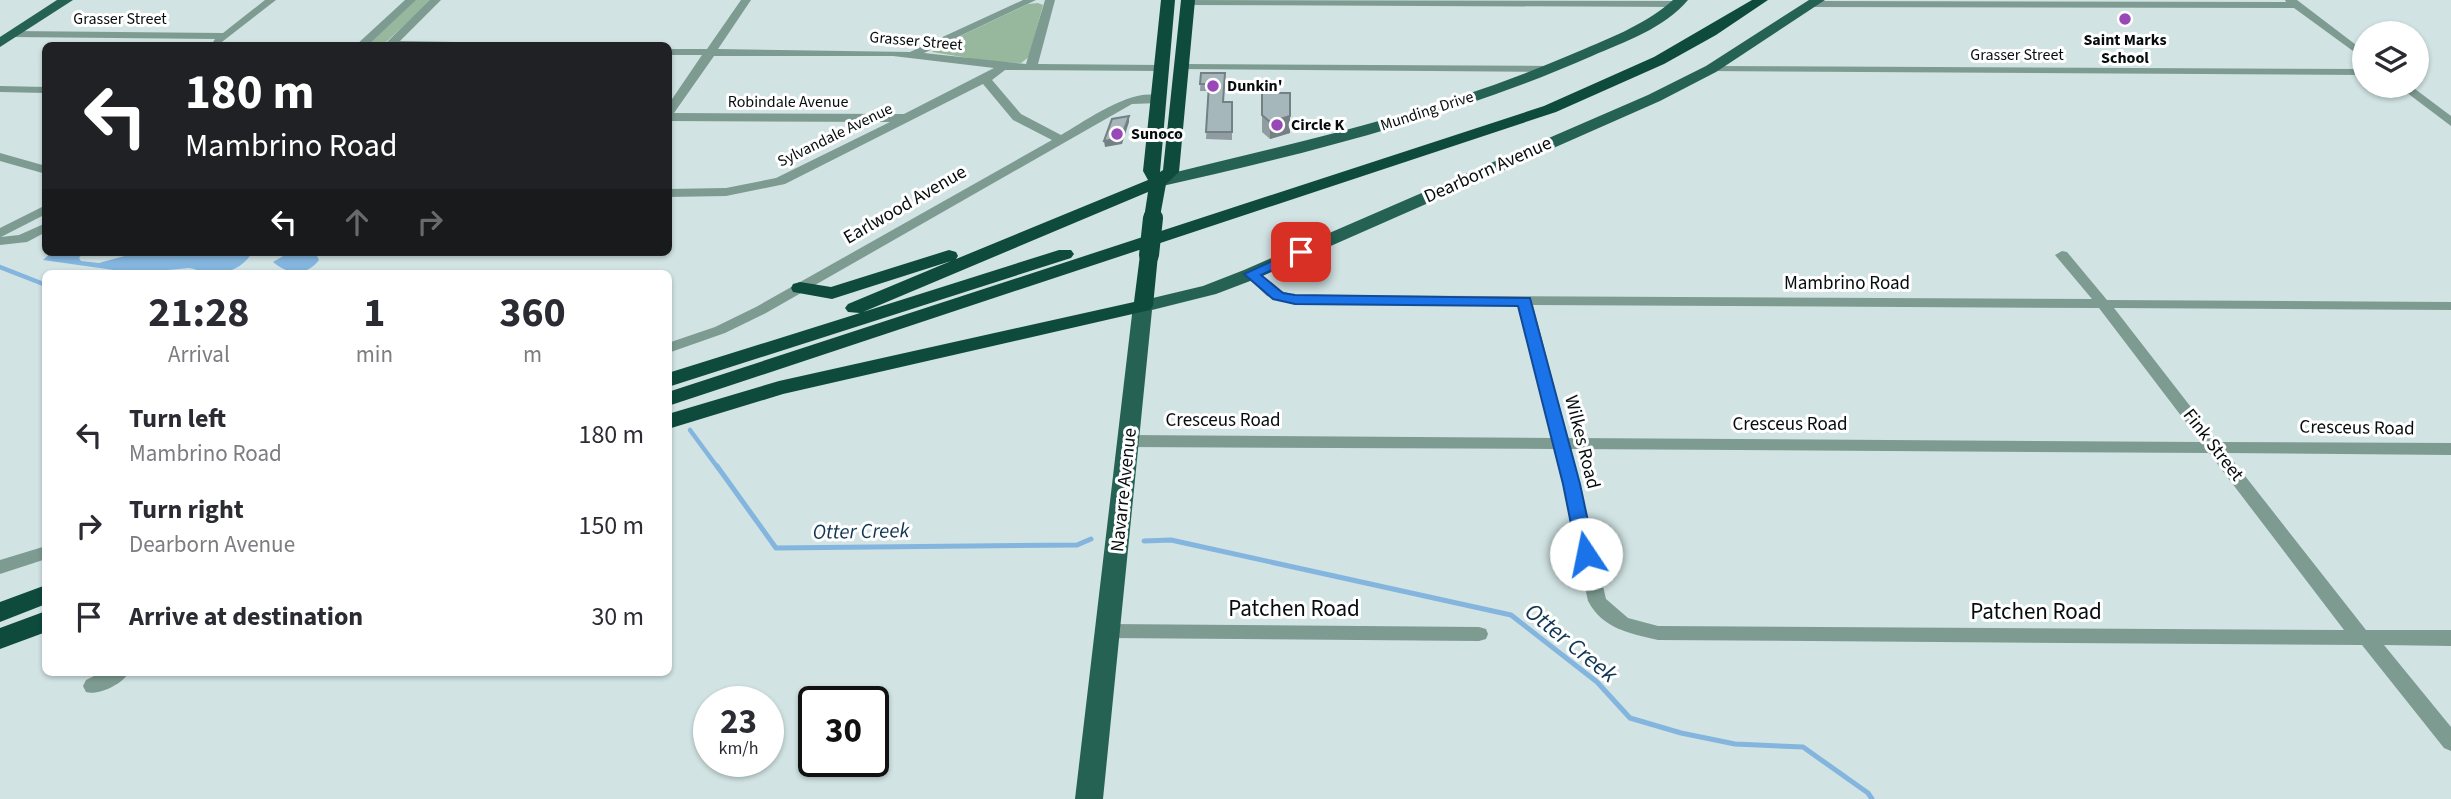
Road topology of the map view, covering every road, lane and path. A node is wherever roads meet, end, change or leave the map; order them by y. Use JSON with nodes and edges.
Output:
{"nodes":[{"id":1,"x":66,"y":0,"type":"edge"},
{"id":2,"x":271,"y":0,"type":"edge"},
{"id":3,"x":411,"y":0,"type":"edge"},
{"id":4,"x":436,"y":0,"type":"edge"},
{"id":5,"x":746,"y":0,"type":"edge"},
{"id":6,"x":1031,"y":0,"type":"edge"},
{"id":7,"x":1050,"y":0,"type":"edge"},
{"id":8,"x":1168,"y":0,"type":"edge"},
{"id":9,"x":1736,"y":0,"type":"edge"},
{"id":10,"x":1761,"y":0,"type":"edge"},
{"id":11,"x":1188,"y":1,"type":"edge"},
{"id":12,"x":1680,"y":2,"type":"edge"},
{"id":13,"x":1815,"y":2,"type":"edge"},
{"id":14,"x":2293,"y":3,"type":"edge"},
{"id":15,"x":226,"y":36,"type":"junction"},
{"id":16,"x":6,"y":39,"type":"edge"},
{"id":17,"x":219,"y":42,"type":"edge"},
{"id":18,"x":364,"y":42,"type":"edge"},
{"id":19,"x":391,"y":42,"type":"edge"},
{"id":20,"x":2352,"y":47,"type":"edge"},
{"id":21,"x":672,"y":52,"type":"edge"},
{"id":22,"x":711,"y":52,"type":"junction"},
{"id":23,"x":914,"y":54,"type":"junction"},
{"id":24,"x":1003,"y":66,"type":"junction"},
{"id":25,"x":1031,"y":67,"type":"junction"},
{"id":26,"x":1182,"y":67,"type":"junction"},
{"id":27,"x":1551,"y":69,"type":"junction"},
{"id":28,"x":1711,"y":69,"type":"junction"},
{"id":29,"x":2352,"y":72,"type":"edge"},
{"id":30,"x":985,"y":79,"type":"junction"},
{"id":31,"x":1160,"y":80,"type":"junction"},
{"id":32,"x":0,"y":89,"type":"edge"},
{"id":33,"x":42,"y":90,"type":"edge"},
{"id":34,"x":2420,"y":98,"type":"edge"},
{"id":35,"x":1179,"y":100,"type":"junction"},
{"id":36,"x":672,"y":110,"type":"edge"},
{"id":37,"x":672,"y":116,"type":"edge"},
{"id":38,"x":908,"y":118,"type":"junction"},
{"id":39,"x":2451,"y":122,"type":"edge"},
{"id":40,"x":1062,"y":141,"type":"junction"},
{"id":41,"x":1174,"y":143,"type":"junction"},
{"id":42,"x":0,"y":157,"type":"edge"},
{"id":43,"x":42,"y":169,"type":"edge"},
{"id":44,"x":1158,"y":182,"type":"junction"},
{"id":45,"x":672,"y":193,"type":"edge"},
{"id":46,"x":42,"y":211,"type":"edge"},
{"id":47,"x":42,"y":229,"type":"edge"},
{"id":48,"x":0,"y":233,"type":"edge"},
{"id":49,"x":1022,"y":237,"type":"junction"},
{"id":50,"x":0,"y":241,"type":"edge"},
{"id":51,"x":2062,"y":255,"type":"dead end"},
{"id":52,"x":1251,"y":274,"type":"junction"},
{"id":53,"x":800,"y":288,"type":"junction"},
{"id":54,"x":1525,"y":301,"type":"junction"},
{"id":55,"x":2103,"y":304,"type":"junction"},
{"id":56,"x":1143,"y":306,"type":"junction"},
{"id":57,"x":2451,"y":306,"type":"edge"},
{"id":58,"x":672,"y":347,"type":"edge"},
{"id":59,"x":672,"y":374,"type":"edge"},
{"id":60,"x":672,"y":379,"type":"edge"},
{"id":61,"x":672,"y":398,"type":"edge"},
{"id":62,"x":675,"y":420,"type":"edge"},
{"id":63,"x":1129,"y":441,"type":"junction"},
{"id":64,"x":1562,"y":444,"type":"junction"},
{"id":65,"x":2214,"y":447,"type":"junction"},
{"id":66,"x":2451,"y":449,"type":"edge"},
{"id":67,"x":42,"y":553,"type":"edge"},
{"id":68,"x":0,"y":567,"type":"edge"},
{"id":69,"x":42,"y":596,"type":"edge"},
{"id":70,"x":0,"y":612,"type":"edge"},
{"id":71,"x":42,"y":623,"type":"edge"},
{"id":72,"x":1622,"y":624,"type":"joint"},
{"id":73,"x":42,"y":628,"type":"edge"},
{"id":74,"x":1108,"y":631,"type":"junction"},
{"id":75,"x":1479,"y":634,"type":"dead end"},
{"id":76,"x":2364,"y":638,"type":"junction"},
{"id":77,"x":2451,"y":638,"type":"edge"},
{"id":78,"x":0,"y":641,"type":"edge"},
{"id":79,"x":112,"y":676,"type":"edge"},
{"id":80,"x":93,"y":686,"type":"dead end"},
{"id":81,"x":2451,"y":742,"type":"edge"},
{"id":82,"x":1090,"y":799,"type":"edge"}],
"edges":[{"from":1,"to":16,"type":"main road"},
{"from":2,"to":15,"type":"street"},
{"from":3,"to":18,"type":"street"},
{"from":4,"to":19,"type":"street"},
{"from":5,"to":22,"type":"street"},
{"from":6,"to":23,"type":"street"},
{"from":7,"to":25,"type":"street"},
{"from":8,"to":31,"type":"highway","name":"Navarre Avenue"},
{"from":9,"to":60,"type":"highway"},
{"from":10,"to":61,"type":"highway"},
{"from":11,"to":12,"type":"street"},
{"from":11,"to":26,"type":"highway","name":"Navarre Avenue"},
{"from":12,"to":27,"type":"main road","name":"Munding Drive"},
{"from":13,"to":14,"type":"street"},
{"from":13,"to":28,"type":"main road","name":"Dearborn Avenue"},
{"from":14,"to":20,"type":"street"},
{"from":15,"to":16,"type":"street","name":"Grasser Street"},
{"from":15,"to":17,"type":"street"},
{"from":21,"to":22,"type":"street","name":"Grasser Street"},
{"from":22,"to":23,"type":"street","name":"Grasser Street"},
{"from":22,"to":36,"type":"street"},
{"from":23,"to":24,"type":"street","name":"Grasser Street"},
{"from":24,"to":25,"type":"street","name":"Grasser Street"},
{"from":24,"to":30,"type":"street","name":"Sylvandale Avenue"},
{"from":25,"to":31,"type":"street","name":"Grasser Street"},
{"from":26,"to":27,"type":"street"},
{"from":26,"to":35,"type":"highway","name":"Navarre Avenue"},
{"from":27,"to":44,"type":"main road","name":"Munding Drive"},
{"from":28,"to":29,"type":"street","name":"Grasser Street"},
{"from":28,"to":52,"type":"main road","name":"Dearborn Avenue"},
{"from":30,"to":38,"type":"street","name":"Sylvandale Avenue"},
{"from":30,"to":40,"type":"street"},
{"from":31,"to":35,"type":"highway"},
{"from":31,"to":40,"type":"street","name":"Earlwood Avenue"},
{"from":31,"to":41,"type":"highway"},
{"from":31,"to":44,"type":"highway","name":"Navarre Avenue"},
{"from":32,"to":33,"type":"street"},
{"from":34,"to":39,"type":"street"},
{"from":35,"to":41,"type":"highway","name":"Navarre Avenue"},
{"from":37,"to":38,"type":"street","name":"Robindale Avenue"},
{"from":38,"to":45,"type":"street","name":"Sylvandale Avenue"},
{"from":40,"to":53,"type":"street","name":"Earlwood Avenue"},
{"from":41,"to":44,"type":"highway","name":"Navarre Avenue"},
{"from":42,"to":43,"type":"street"},
{"from":44,"to":49,"type":"highway"},
{"from":44,"to":56,"type":"highway","name":"Navarre Avenue","bridge":true},
{"from":46,"to":48,"type":"street"},
{"from":47,"to":50,"type":"street"},
{"from":49,"to":53,"type":"highway"},
{"from":49,"to":59,"type":"highway"},
{"from":51,"to":55,"type":"street","name":"Fink Street"},
{"from":52,"to":54,"type":"street","name":"Mambrino Road"},
{"from":52,"to":56,"type":"main road","name":"Dearborn Avenue"},
{"from":53,"to":58,"type":"street","name":"Earlwood Avenue"},
{"from":54,"to":55,"type":"street","name":"Mambrino Road"},
{"from":54,"to":64,"type":"street","name":"Wilkes Road"},
{"from":55,"to":57,"type":"street","name":"Mambrino Road"},
{"from":55,"to":65,"type":"street","name":"Fink Street"},
{"from":56,"to":62,"type":"highway"},
{"from":56,"to":63,"type":"main road","name":"Navarre Avenue"},
{"from":63,"to":64,"type":"street","name":"Cresceus Road"},
{"from":63,"to":74,"type":"main road","name":"Navarre Avenue"},
{"from":64,"to":65,"type":"street","name":"Cresceus Road"},
{"from":64,"to":72,"type":"street","name":"Wilkes Road"},
{"from":65,"to":66,"type":"street","name":"Cresceus Road"},
{"from":65,"to":76,"type":"street","name":"Fink Street"},
{"from":67,"to":68,"type":"street"},
{"from":69,"to":70,"type":"highway"},
{"from":71,"to":78,"type":"highway"},
{"from":72,"to":76,"type":"street","name":"Patchen Road"},
{"from":73,"to":78,"type":"highway"},
{"from":74,"to":75,"type":"street","name":"Patchen Road"},
{"from":74,"to":82,"type":"main road","name":"Navarre Avenue"},
{"from":76,"to":77,"type":"street","name":"Patchen Road"},
{"from":76,"to":81,"type":"street","name":"Fink Street"},
{"from":79,"to":80,"type":"street"}]}
